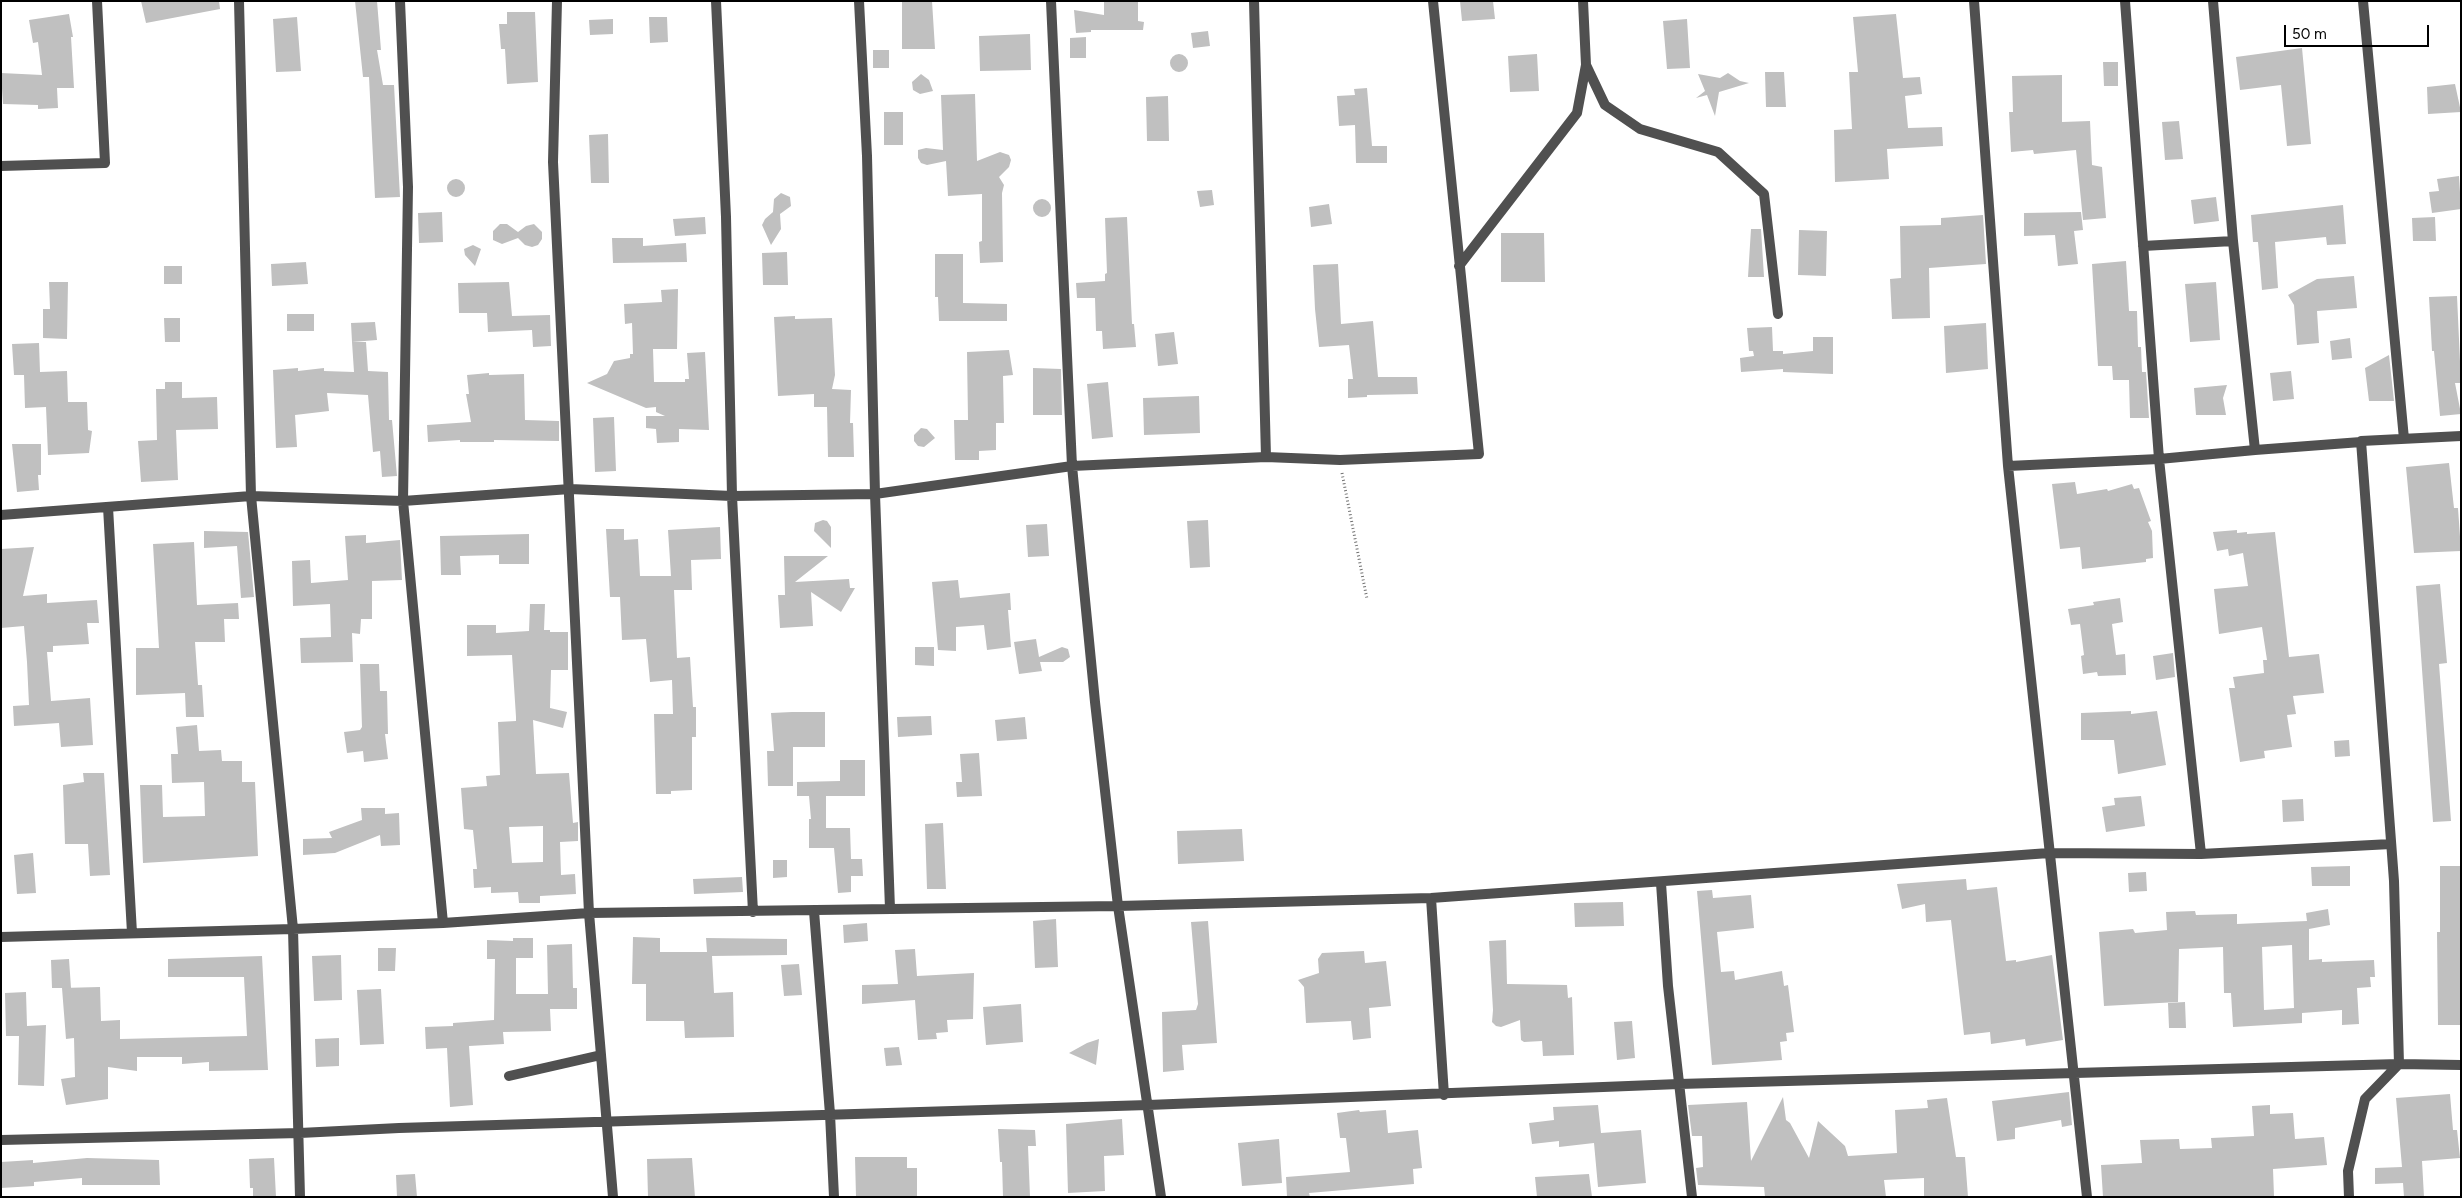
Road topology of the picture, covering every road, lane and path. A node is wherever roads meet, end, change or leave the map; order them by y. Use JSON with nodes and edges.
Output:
{"nodes":[{"id":1,"x":97,"y":1,"type":"edge"},
{"id":2,"x":239,"y":1,"type":"edge"},
{"id":3,"x":400,"y":1,"type":"edge"},
{"id":4,"x":557,"y":1,"type":"edge"},
{"id":5,"x":716,"y":1,"type":"edge"},
{"id":6,"x":859,"y":1,"type":"edge"},
{"id":7,"x":1051,"y":1,"type":"edge"},
{"id":8,"x":1254,"y":1,"type":"edge"},
{"id":9,"x":1433,"y":1,"type":"edge"},
{"id":10,"x":1583,"y":1,"type":"edge"},
{"id":11,"x":1974,"y":1,"type":"edge"},
{"id":12,"x":2125,"y":1,"type":"edge"},
{"id":13,"x":2213,"y":1,"type":"edge"},
{"id":14,"x":2363,"y":1,"type":"edge"},
{"id":15,"x":1586,"y":65,"type":"junction"},
{"id":16,"x":1,"y":166,"type":"edge"},
{"id":17,"x":2233,"y":241,"type":"junction"},
{"id":18,"x":2143,"y":246,"type":"junction"},
{"id":19,"x":1460,"y":266,"type":"junction"},
{"id":20,"x":1778,"y":314,"type":"dead end"},
{"id":21,"x":2461,"y":436,"type":"edge"},
{"id":22,"x":2404,"y":439,"type":"junction"},
{"id":23,"x":2361,"y":442,"type":"junction"},
{"id":24,"x":2255,"y":450,"type":"junction"},
{"id":25,"x":1266,"y":456,"type":"junction"},
{"id":26,"x":2159,"y":459,"type":"junction"},
{"id":27,"x":1340,"y":460,"type":"junction"},
{"id":28,"x":1072,"y":466,"type":"junction"},
{"id":29,"x":2008,"y":466,"type":"junction"},
{"id":30,"x":570,"y":489,"type":"junction"},
{"id":31,"x":874,"y":494,"type":"junction"},
{"id":32,"x":252,"y":496,"type":"junction"},
{"id":33,"x":732,"y":496,"type":"junction"},
{"id":34,"x":403,"y":501,"type":"junction"},
{"id":35,"x":108,"y":507,"type":"junction"},
{"id":36,"x":1,"y":515,"type":"edge"},
{"id":37,"x":1367,"y":599,"type":"dead end"},
{"id":38,"x":2391,"y":844,"type":"junction"},
{"id":39,"x":2049,"y":853,"type":"junction"},
{"id":40,"x":2201,"y":854,"type":"junction"},
{"id":41,"x":1661,"y":882,"type":"junction"},
{"id":42,"x":1431,"y":898,"type":"junction"},
{"id":43,"x":1118,"y":906,"type":"junction"},
{"id":44,"x":890,"y":909,"type":"junction"},
{"id":45,"x":814,"y":911,"type":"junction"},
{"id":46,"x":753,"y":912,"type":"junction"},
{"id":47,"x":589,"y":913,"type":"junction"},
{"id":48,"x":443,"y":923,"type":"junction"},
{"id":49,"x":293,"y":929,"type":"junction"},
{"id":50,"x":132,"y":933,"type":"junction"},
{"id":51,"x":1,"y":937,"type":"edge"},
{"id":52,"x":601,"y":1055,"type":"junction"},
{"id":53,"x":2399,"y":1064,"type":"junction"},
{"id":54,"x":2461,"y":1065,"type":"edge"},
{"id":55,"x":2075,"y":1073,"type":"junction"},
{"id":56,"x":509,"y":1076,"type":"dead end"},
{"id":57,"x":1679,"y":1084,"type":"junction"},
{"id":58,"x":1444,"y":1095,"type":"junction"},
{"id":59,"x":1148,"y":1106,"type":"junction"},
{"id":60,"x":830,"y":1114,"type":"junction"},
{"id":61,"x":608,"y":1123,"type":"junction"},
{"id":62,"x":300,"y":1133,"type":"junction"},
{"id":63,"x":1,"y":1140,"type":"edge"},
{"id":64,"x":300,"y":1197,"type":"edge"},
{"id":65,"x":613,"y":1197,"type":"edge"},
{"id":66,"x":834,"y":1197,"type":"edge"},
{"id":67,"x":1162,"y":1197,"type":"edge"},
{"id":68,"x":1692,"y":1197,"type":"edge"},
{"id":69,"x":2087,"y":1197,"type":"edge"},
{"id":70,"x":2349,"y":1197,"type":"edge"}],
"edges":[{"from":1,"to":16,"type":"street"},
{"from":2,"to":32,"type":"street"},
{"from":3,"to":34,"type":"street"},
{"from":4,"to":30,"type":"street"},
{"from":5,"to":33,"type":"street"},
{"from":6,"to":31,"type":"street"},
{"from":7,"to":28,"type":"street"},
{"from":8,"to":25,"type":"street"},
{"from":9,"to":19,"type":"street"},
{"from":10,"to":15,"type":"street"},
{"from":11,"to":29,"type":"street"},
{"from":12,"to":18,"type":"street"},
{"from":13,"to":17,"type":"street"},
{"from":14,"to":22,"type":"street"},
{"from":15,"to":19,"type":"street"},
{"from":15,"to":20,"type":"street"},
{"from":17,"to":18,"type":"street"},
{"from":17,"to":24,"type":"street"},
{"from":18,"to":26,"type":"street"},
{"from":19,"to":27,"type":"street"},
{"from":21,"to":22,"type":"street"},
{"from":22,"to":23,"type":"street"},
{"from":23,"to":24,"type":"street"},
{"from":23,"to":38,"type":"street"},
{"from":24,"to":26,"type":"street"},
{"from":25,"to":27,"type":"street"},
{"from":25,"to":28,"type":"street"},
{"from":26,"to":29,"type":"street"},
{"from":26,"to":40,"type":"street"},
{"from":27,"to":37,"type":"path"},
{"from":28,"to":31,"type":"street"},
{"from":28,"to":43,"type":"street"},
{"from":29,"to":39,"type":"street"},
{"from":30,"to":33,"type":"street"},
{"from":30,"to":34,"type":"street"},
{"from":30,"to":47,"type":"street"},
{"from":31,"to":33,"type":"street"},
{"from":31,"to":44,"type":"street"},
{"from":32,"to":34,"type":"street"},
{"from":32,"to":35,"type":"street"},
{"from":32,"to":49,"type":"street"},
{"from":33,"to":46,"type":"street"},
{"from":34,"to":48,"type":"street"},
{"from":35,"to":36,"type":"street"},
{"from":35,"to":50,"type":"street"},
{"from":38,"to":40,"type":"street"},
{"from":38,"to":53,"type":"street"},
{"from":39,"to":40,"type":"street"},
{"from":39,"to":41,"type":"street"},
{"from":39,"to":55,"type":"street"},
{"from":41,"to":42,"type":"street"},
{"from":41,"to":57,"type":"street"},
{"from":42,"to":43,"type":"street"},
{"from":42,"to":58,"type":"street"},
{"from":43,"to":44,"type":"street"},
{"from":43,"to":59,"type":"street"},
{"from":44,"to":45,"type":"street"},
{"from":45,"to":46,"type":"street"},
{"from":45,"to":60,"type":"street"},
{"from":46,"to":47,"type":"street"},
{"from":47,"to":48,"type":"street"},
{"from":47,"to":52,"type":"street"},
{"from":48,"to":49,"type":"street"},
{"from":49,"to":50,"type":"street"},
{"from":49,"to":62,"type":"street"},
{"from":50,"to":51,"type":"street"},
{"from":52,"to":56,"type":"street"},
{"from":52,"to":61,"type":"street"},
{"from":53,"to":54,"type":"street"},
{"from":53,"to":55,"type":"street"},
{"from":53,"to":70,"type":"street"},
{"from":55,"to":57,"type":"street"},
{"from":55,"to":69,"type":"street"},
{"from":57,"to":58,"type":"street"},
{"from":57,"to":68,"type":"street"},
{"from":58,"to":59,"type":"street"},
{"from":59,"to":60,"type":"street"},
{"from":59,"to":67,"type":"street"},
{"from":60,"to":61,"type":"street"},
{"from":60,"to":66,"type":"street"},
{"from":61,"to":62,"type":"street"},
{"from":61,"to":65,"type":"street"},
{"from":62,"to":63,"type":"street"},
{"from":62,"to":64,"type":"street"}]}
